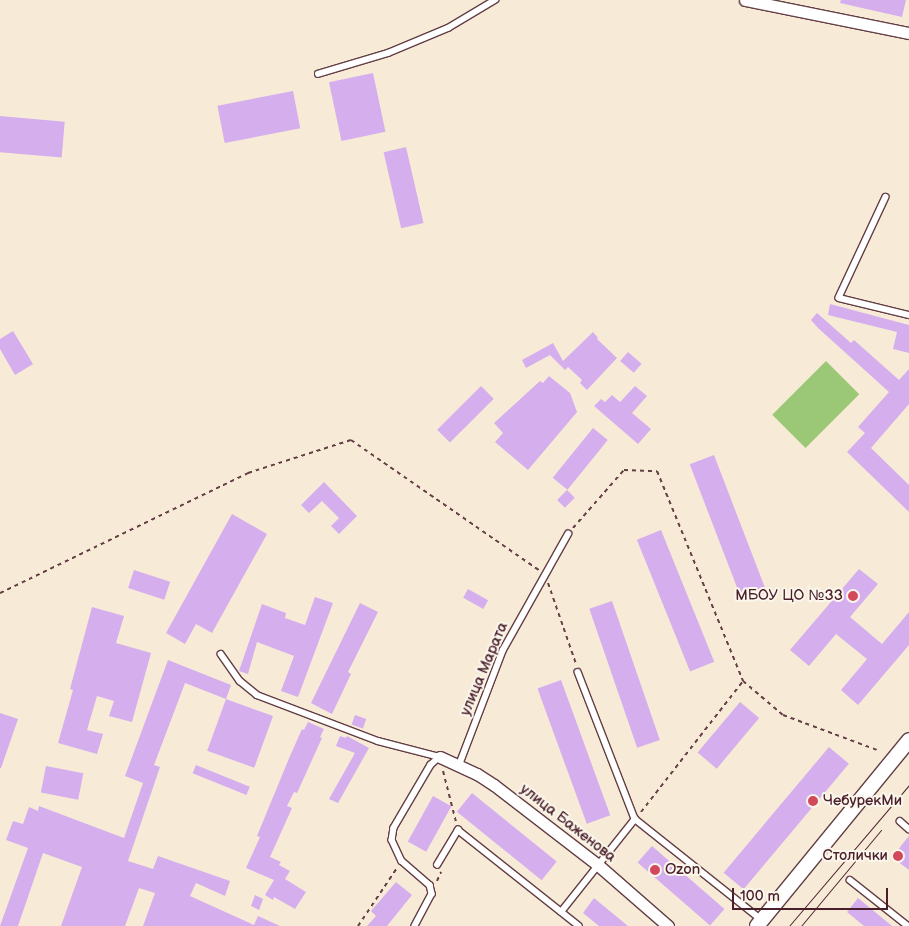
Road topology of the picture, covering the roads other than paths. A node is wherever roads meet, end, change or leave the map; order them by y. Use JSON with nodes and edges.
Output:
{"nodes":[{"id":1,"x":494,"y":0,"type":"edge"},
{"id":2,"x":745,"y":0,"type":"edge"},
{"id":3,"x":909,"y":33,"type":"edge"},
{"id":4,"x":318,"y":74,"type":"dead end"},
{"id":5,"x":886,"y":197,"type":"dead end"},
{"id":6,"x":909,"y":315,"type":"edge"},
{"id":7,"x":568,"y":534,"type":"road end"},
{"id":8,"x":221,"y":654,"type":"dead end"},
{"id":9,"x":578,"y":672,"type":"road end"},
{"id":10,"x":909,"y":740,"type":"edge"},
{"id":11,"x":440,"y":757,"type":"junction"},
{"id":12,"x":459,"y":765,"type":"junction"},
{"id":13,"x":636,"y":819,"type":"junction"},
{"id":14,"x":900,"y":822,"type":"dead end"},
{"id":15,"x":909,"y":829,"type":"edge"},
{"id":16,"x":437,"y":865,"type":"dead end"},
{"id":17,"x":598,"y":865,"type":"junction"},
{"id":18,"x":850,"y":880,"type":"dead end"},
{"id":19,"x":561,"y":912,"type":"junction"},
{"id":20,"x":759,"y":923,"type":"edge"},
{"id":21,"x":415,"y":926,"type":"edge"},
{"id":22,"x":579,"y":926,"type":"edge"},
{"id":23,"x":668,"y":926,"type":"edge"},
{"id":24,"x":908,"y":926,"type":"edge"}],
"edges":[{"from":1,"to":4,"type":"lane"},
{"from":2,"to":3,"type":"street"},
{"from":5,"to":6,"type":"lane"},
{"from":7,"to":12,"type":"lane","name":"улица Марата"},
{"from":8,"to":11,"type":"lane"},
{"from":9,"to":13,"type":"lane"},
{"from":10,"to":20,"type":"street"},
{"from":11,"to":12,"type":"street","name":"улица Баженова"},
{"from":11,"to":21,"type":"lane"},
{"from":12,"to":17,"type":"street","name":"улица Баженова"},
{"from":13,"to":17,"type":"lane"},
{"from":13,"to":20,"type":"lane"},
{"from":14,"to":15,"type":"lane"},
{"from":16,"to":19,"type":"lane"},
{"from":17,"to":19,"type":"lane"},
{"from":17,"to":23,"type":"street","name":"улица Баженова"},
{"from":18,"to":24,"type":"lane"},
{"from":19,"to":22,"type":"lane"}]}
